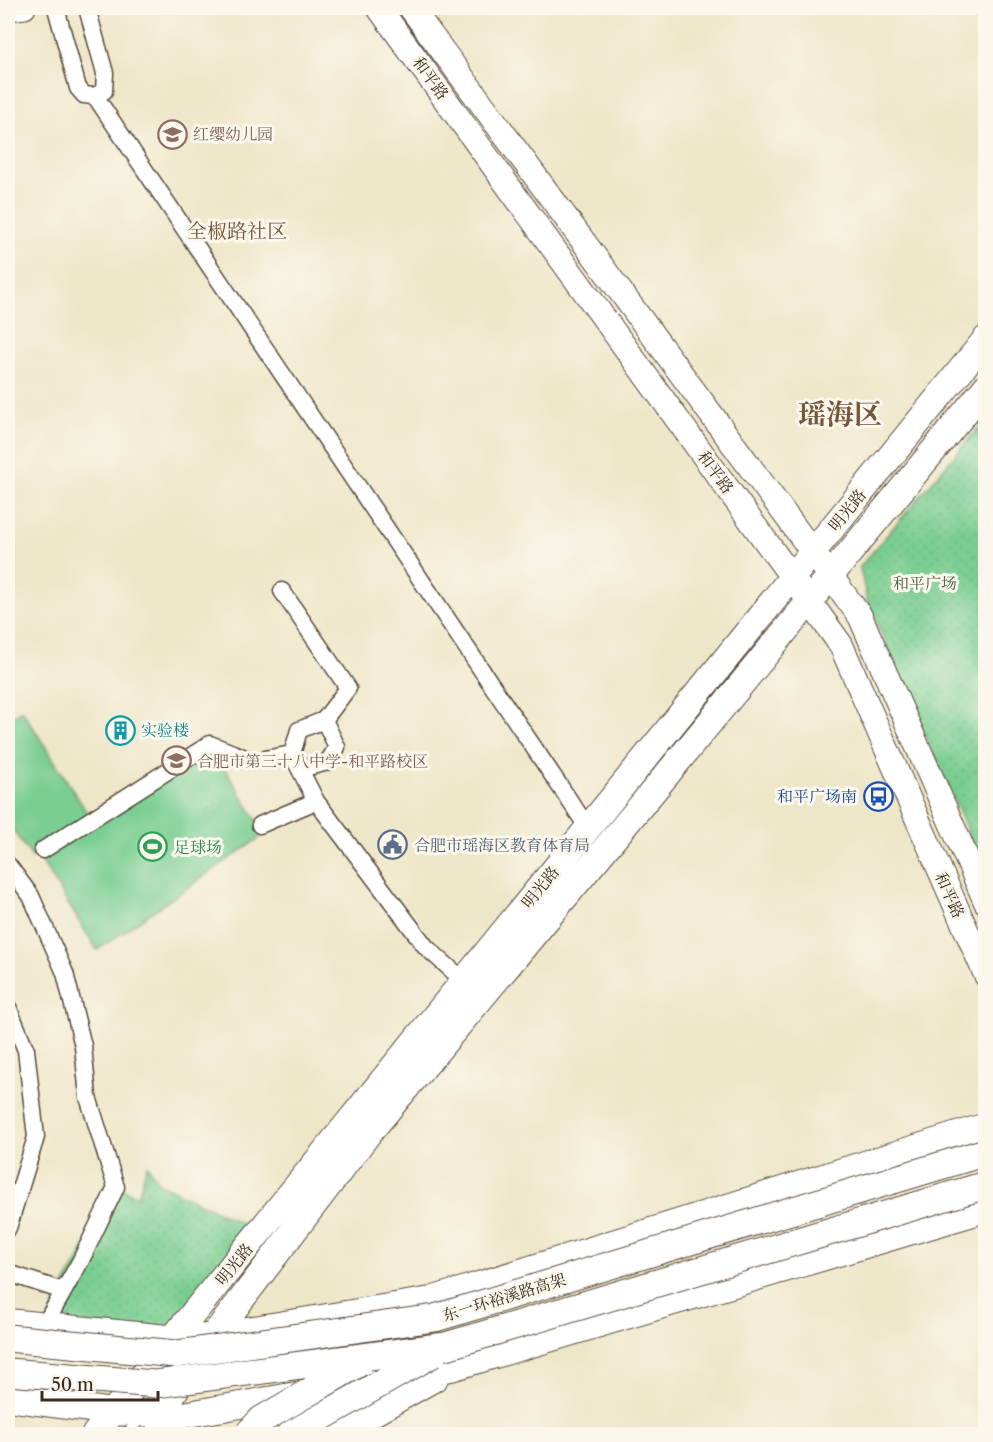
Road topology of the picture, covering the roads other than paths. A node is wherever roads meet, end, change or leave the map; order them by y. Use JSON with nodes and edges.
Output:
{"nodes":[{"id":1,"x":25,"y":8,"type":"edge"},
{"id":2,"x":56,"y":8,"type":"edge"},
{"id":3,"x":87,"y":8,"type":"edge"},
{"id":4,"x":379,"y":8,"type":"edge"},
{"id":5,"x":411,"y":8,"type":"edge"},
{"id":6,"x":8,"y":10,"type":"edge"},
{"id":7,"x":95,"y":96,"type":"junction"},
{"id":8,"x":986,"y":339,"type":"edge"},
{"id":9,"x":986,"y":387,"type":"edge"},
{"id":10,"x":813,"y":552,"type":"junction"},
{"id":11,"x":830,"y":576,"type":"junction"},
{"id":12,"x":792,"y":577,"type":"junction"},
{"id":13,"x":282,"y":591,"type":"dead end"},
{"id":14,"x":809,"y":601,"type":"junction"},
{"id":15,"x":324,"y":720,"type":"junction"},
{"id":16,"x":296,"y":761,"type":"junction"},
{"id":17,"x":316,"y":801,"type":"junction"},
{"id":18,"x":260,"y":825,"type":"dead end"},
{"id":19,"x":588,"y":828,"type":"junction"},
{"id":20,"x":43,"y":850,"type":"dead end"},
{"id":21,"x":8,"y":865,"type":"edge"},
{"id":22,"x":986,"y":902,"type":"edge"},
{"id":23,"x":986,"y":975,"type":"edge"},
{"id":24,"x":464,"y":981,"type":"junction"},
{"id":25,"x":8,"y":1007,"type":"edge"},
{"id":26,"x":986,"y":1126,"type":"edge"},
{"id":27,"x":986,"y":1152,"type":"edge"},
{"id":28,"x":986,"y":1185,"type":"edge"},
{"id":29,"x":986,"y":1209,"type":"edge"},
{"id":30,"x":8,"y":1228,"type":"edge"},
{"id":31,"x":8,"y":1273,"type":"edge"},
{"id":32,"x":63,"y":1291,"type":"junction"},
{"id":33,"x":435,"y":1318,"type":"junction"},
{"id":34,"x":8,"y":1322,"type":"edge"},
{"id":35,"x":289,"y":1323,"type":"junction"},
{"id":36,"x":44,"y":1326,"type":"junction"},
{"id":37,"x":213,"y":1336,"type":"junction"},
{"id":38,"x":8,"y":1338,"type":"edge"},
{"id":39,"x":173,"y":1339,"type":"junction"},
{"id":40,"x":242,"y":1355,"type":"dead end"},
{"id":41,"x":448,"y":1357,"type":"junction"},
{"id":42,"x":223,"y":1367,"type":"dead end"},
{"id":43,"x":8,"y":1372,"type":"edge"},
{"id":44,"x":194,"y":1386,"type":"dead end"},
{"id":45,"x":8,"y":1398,"type":"edge"},
{"id":46,"x":165,"y":1412,"type":"edge"},
{"id":47,"x":118,"y":1423,"type":"edge"},
{"id":48,"x":95,"y":1434,"type":"edge"},
{"id":49,"x":248,"y":1434,"type":"edge"},
{"id":50,"x":292,"y":1434,"type":"edge"},
{"id":51,"x":336,"y":1434,"type":"edge"}],
"edges":[{"from":1,"to":6,"type":"street"},
{"from":2,"to":7,"type":"street"},
{"from":3,"to":7,"type":"street"},
{"from":4,"to":12,"type":"main road","name":"和平路"},
{"from":5,"to":10,"type":"main road","name":"和平路"},
{"from":7,"to":19,"type":"street"},
{"from":8,"to":10,"type":"main road","name":"明光路"},
{"from":9,"to":11,"type":"main road","name":"明光路"},
{"from":10,"to":11,"type":"main road","name":"和平路"},
{"from":10,"to":12,"type":"main road","name":"明光路"},
{"from":11,"to":14,"type":"main road","name":"明光路"},
{"from":11,"to":22,"type":"main road","name":"和平路"},
{"from":12,"to":14,"type":"main road","name":"和平路"},
{"from":12,"to":19,"type":"main road","name":"明光路"},
{"from":13,"to":15,"type":"street"},
{"from":14,"to":23,"type":"main road","name":"和平路"},
{"from":14,"to":37,"type":"main road","name":"明光路"},
{"from":15,"to":16,"type":"street"},
{"from":15,"to":16,"type":"street"},
{"from":16,"to":17,"type":"street"},
{"from":16,"to":20,"type":"street"},
{"from":17,"to":18,"type":"street"},
{"from":17,"to":24,"type":"street"},
{"from":19,"to":24,"type":"main road","name":"明光路"},
{"from":21,"to":32,"type":"street"},
{"from":24,"to":39,"type":"main road","name":"明光路"},
{"from":25,"to":30,"type":"street"},
{"from":26,"to":35,"type":"main road"},
{"from":27,"to":33,"type":"highway","name":"东一环裕溪路高架","bridge":true},
{"from":28,"to":41,"type":"highway","name":"东一环裕溪路高架","bridge":true},
{"from":29,"to":41,"type":"main road"},
{"from":31,"to":32,"type":"street"},
{"from":32,"to":36,"type":"street"},
{"from":33,"to":38,"type":"highway","name":"东一环裕溪路高架","bridge":true},
{"from":33,"to":49,"type":"highway","bridge":true},
{"from":34,"to":36,"type":"main road"},
{"from":35,"to":37,"type":"main road"},
{"from":35,"to":40,"type":"lane"},
{"from":36,"to":39,"type":"main road"},
{"from":37,"to":39,"type":"main road"},
{"from":37,"to":46,"type":"main road","name":"明光路"},
{"from":39,"to":47,"type":"main road","name":"明光路"},
{"from":41,"to":43,"type":"highway","name":"东一环裕溪路高架","bridge":true},
{"from":41,"to":46,"type":"main road"},
{"from":41,"to":50,"type":"highway","bridge":true},
{"from":41,"to":51,"type":"main road"},
{"from":42,"to":44,"type":"lane"},
{"from":45,"to":47,"type":"main road"},
{"from":46,"to":47,"type":"main road"},
{"from":47,"to":48,"type":"main road","name":"明光路"}]}
